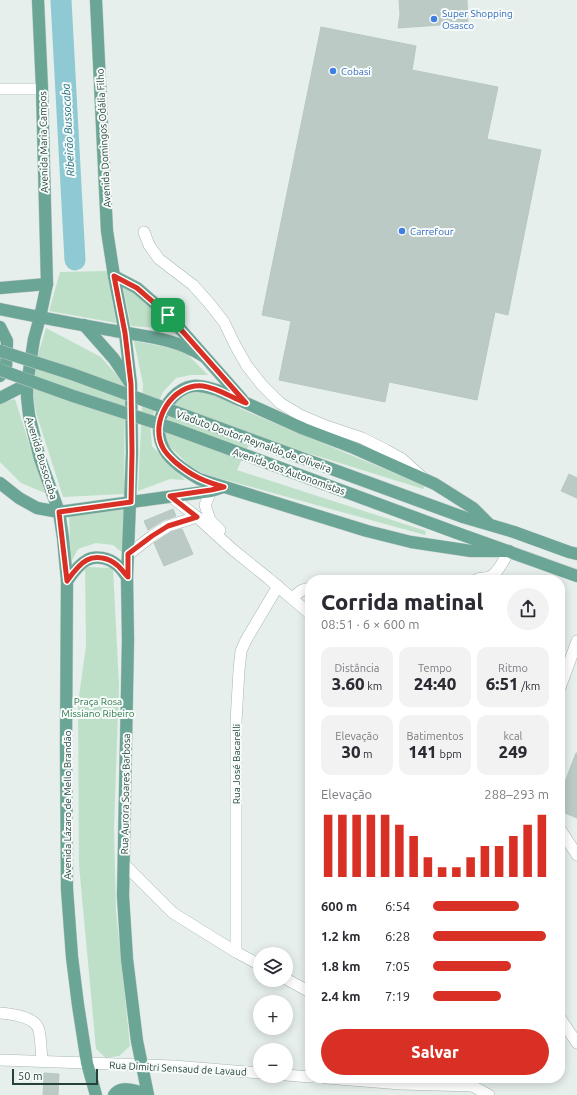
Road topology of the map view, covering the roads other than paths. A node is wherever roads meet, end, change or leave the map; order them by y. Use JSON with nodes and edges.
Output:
{"nodes":[{"id":1,"x":38,"y":0,"type":"edge"},
{"id":2,"x":96,"y":0,"type":"edge"},
{"id":3,"x":0,"y":89,"type":"edge"},
{"id":4,"x":42,"y":89,"type":"junction"},
{"id":5,"x":144,"y":232,"type":"dead end"},
{"id":6,"x":114,"y":276,"type":"junction"},
{"id":7,"x":47,"y":284,"type":"junction"},
{"id":8,"x":0,"y":288,"type":"edge"},
{"id":9,"x":0,"y":309,"type":"edge"},
{"id":10,"x":40,"y":317,"type":"junction"},
{"id":11,"x":84,"y":325,"type":"junction"},
{"id":12,"x":0,"y":326,"type":"edge"},
{"id":13,"x":125,"y":333,"type":"junction"},
{"id":14,"x":0,"y":351,"type":"edge"},
{"id":15,"x":203,"y":356,"type":"junction"},
{"id":16,"x":0,"y":370,"type":"edge"},
{"id":17,"x":0,"y":376,"type":"edge"},
{"id":18,"x":27,"y":384,"type":"junction"},
{"id":19,"x":131,"y":384,"type":"junction"},
{"id":20,"x":0,"y":398,"type":"edge"},
{"id":21,"x":246,"y":403,"type":"junction"},
{"id":22,"x":424,"y":479,"type":"junction"},
{"id":23,"x":0,"y":483,"type":"edge"},
{"id":24,"x":224,"y":487,"type":"junction"},
{"id":25,"x":211,"y":490,"type":"junction"},
{"id":26,"x":170,"y":496,"type":"junction"},
{"id":27,"x":131,"y":502,"type":"junction"},
{"id":28,"x":59,"y":512,"type":"junction"},
{"id":29,"x":197,"y":517,"type":"junction"},
{"id":30,"x":489,"y":524,"type":"junction"},
{"id":31,"x":509,"y":551,"type":"junction"},
{"id":32,"x":128,"y":554,"type":"junction"},
{"id":33,"x":577,"y":554,"type":"edge"},
{"id":34,"x":245,"y":559,"type":"junction"},
{"id":35,"x":493,"y":575,"type":"edge"},
{"id":36,"x":577,"y":576,"type":"edge"},
{"id":37,"x":128,"y":577,"type":"junction"},
{"id":38,"x":67,"y":581,"type":"junction"},
{"id":39,"x":278,"y":586,"type":"junction"},
{"id":40,"x":305,"y":589,"type":"edge"},
{"id":41,"x":292,"y":598,"type":"junction"},
{"id":42,"x":305,"y":610,"type":"edge"},
{"id":43,"x":577,"y":641,"type":"edge"},
{"id":44,"x":565,"y":674,"type":"edge"},
{"id":45,"x":565,"y":832,"type":"edge"},
{"id":46,"x":565,"y":837,"type":"edge"},
{"id":47,"x":577,"y":840,"type":"edge"},
{"id":48,"x":577,"y":856,"type":"edge"},
{"id":49,"x":124,"y":864,"type":"junction"},
{"id":50,"x":236,"y":952,"type":"junction"},
{"id":51,"x":253,"y":961,"type":"edge"},
{"id":52,"x":293,"y":983,"type":"edge"},
{"id":53,"x":305,"y":989,"type":"edge"},
{"id":54,"x":0,"y":1013,"type":"edge"},
{"id":55,"x":565,"y":1025,"type":"edge"},
{"id":56,"x":577,"y":1043,"type":"edge"},
{"id":57,"x":0,"y":1060,"type":"edge"},
{"id":58,"x":42,"y":1061,"type":"junction"},
{"id":59,"x":87,"y":1063,"type":"junction"},
{"id":60,"x":142,"y":1065,"type":"junction"},
{"id":61,"x":253,"y":1072,"type":"edge"},
{"id":62,"x":293,"y":1076,"type":"edge"},
{"id":63,"x":305,"y":1077,"type":"edge"},
{"id":64,"x":388,"y":1083,"type":"edge"},
{"id":65,"x":467,"y":1083,"type":"edge"},
{"id":66,"x":401,"y":1084,"type":"joint"},
{"id":67,"x":473,"y":1086,"type":"junction"},
{"id":68,"x":96,"y":1095,"type":"edge"},
{"id":69,"x":114,"y":1095,"type":"edge"},
{"id":70,"x":140,"y":1095,"type":"edge"},
{"id":71,"x":148,"y":1095,"type":"edge"},
{"id":72,"x":489,"y":1095,"type":"edge"}],
"edges":[{"from":1,"to":4,"type":"main road","name":"Avenida Maria Campos"},
{"from":2,"to":6,"type":"main road","name":"Avenida Domingos Odália Filho"},
{"from":3,"to":4,"type":"street"},
{"from":4,"to":7,"type":"main road","name":"Avenida Maria Campos"},
{"from":5,"to":22,"type":"street"},
{"from":6,"to":13,"type":"main road","name":"Rua Aurora Soares Barbosa"},
{"from":6,"to":15,"type":"main road"},
{"from":7,"to":8,"type":"main road"},
{"from":7,"to":10,"type":"main road","name":"Avenida Bussocaba"},
{"from":9,"to":10,"type":"main road"},
{"from":10,"to":11,"type":"main road"},
{"from":10,"to":18,"type":"main road","name":"Avenida Bussocaba"},
{"from":11,"to":13,"type":"main road"},
{"from":11,"to":19,"type":"main road"},
{"from":12,"to":17,"type":"main road"},
{"from":13,"to":15,"type":"main road"},
{"from":13,"to":19,"type":"main road","name":"Rua Aurora Soares Barbosa"},
{"from":14,"to":30,"type":"main road","name":"Viaduto Doutor Reynaldo de Oliveira","bridge":true},
{"from":15,"to":21,"type":"main road"},
{"from":16,"to":31,"type":"main road","name":"Avenida dos Autonomistas","bridge":true},
{"from":18,"to":20,"type":"main road"},
{"from":18,"to":28,"type":"main road","name":"Avenida Bussocaba"},
{"from":19,"to":27,"type":"main road","name":"Rua Aurora Soares Barbosa"},
{"from":21,"to":22,"type":"main road"},
{"from":21,"to":24,"type":"main road"},
{"from":22,"to":30,"type":"main road"},
{"from":23,"to":28,"type":"main road"},
{"from":24,"to":25,"type":"main road"},
{"from":24,"to":31,"type":"main road"},
{"from":25,"to":26,"type":"main road"},
{"from":25,"to":34,"type":"street"},
{"from":26,"to":27,"type":"main road"},
{"from":26,"to":29,"type":"street"},
{"from":27,"to":28,"type":"main road"},
{"from":27,"to":32,"type":"main road","name":"Rua Aurora Soares Barbosa"},
{"from":28,"to":38,"type":"main road","name":"Avenida Lázaro de Mello Brandão"},
{"from":29,"to":32,"type":"street"},
{"from":29,"to":34,"type":"street"},
{"from":30,"to":33,"type":"main road"},
{"from":31,"to":35,"type":"street"},
{"from":31,"to":36,"type":"main road","name":"Avenida dos Autonomistas"},
{"from":32,"to":37,"type":"main road","name":"Rua Aurora Soares Barbosa"},
{"from":34,"to":39,"type":"street"},
{"from":37,"to":38,"type":"main road"},
{"from":37,"to":49,"type":"main road","name":"Rua Aurora Soares Barbosa"},
{"from":38,"to":59,"type":"main road","name":"Avenida Lázaro de Mello Brandão"},
{"from":39,"to":41,"type":"street"},
{"from":39,"to":50,"type":"street","name":"Rua José Bacarelli"},
{"from":40,"to":41,"type":"street"},
{"from":41,"to":42,"type":"street"},
{"from":43,"to":44,"type":"street"},
{"from":45,"to":47,"type":"street"},
{"from":46,"to":48,"type":"street"},
{"from":49,"to":50,"type":"street"},
{"from":49,"to":60,"type":"main road","name":"Rua Aurora Soares Barbosa"},
{"from":50,"to":51,"type":"street"},
{"from":52,"to":53,"type":"street"},
{"from":54,"to":58,"type":"street"},
{"from":55,"to":56,"type":"street"},
{"from":57,"to":58,"type":"street","name":"Rua Dimitri Sensaud de Lavaud"},
{"from":58,"to":59,"type":"street","name":"Rua Dimitri Sensaud de Lavaud"},
{"from":59,"to":60,"type":"street","name":"Rua Dimitri Sensaud de Lavaud"},
{"from":59,"to":68,"type":"main road","name":"Avenida Lázaro de Mello Brandão"},
{"from":60,"to":61,"type":"street","name":"Rua Dimitri Sensaud de Lavaud"},
{"from":60,"to":71,"type":"main road","name":"Rua Aurora Soares Barbosa"},
{"from":62,"to":63,"type":"street"},
{"from":64,"to":66,"type":"street"},
{"from":65,"to":67,"type":"street"},
{"from":66,"to":67,"type":"street"},
{"from":67,"to":72,"type":"street"},
{"from":69,"to":70,"type":"main road"}]}
